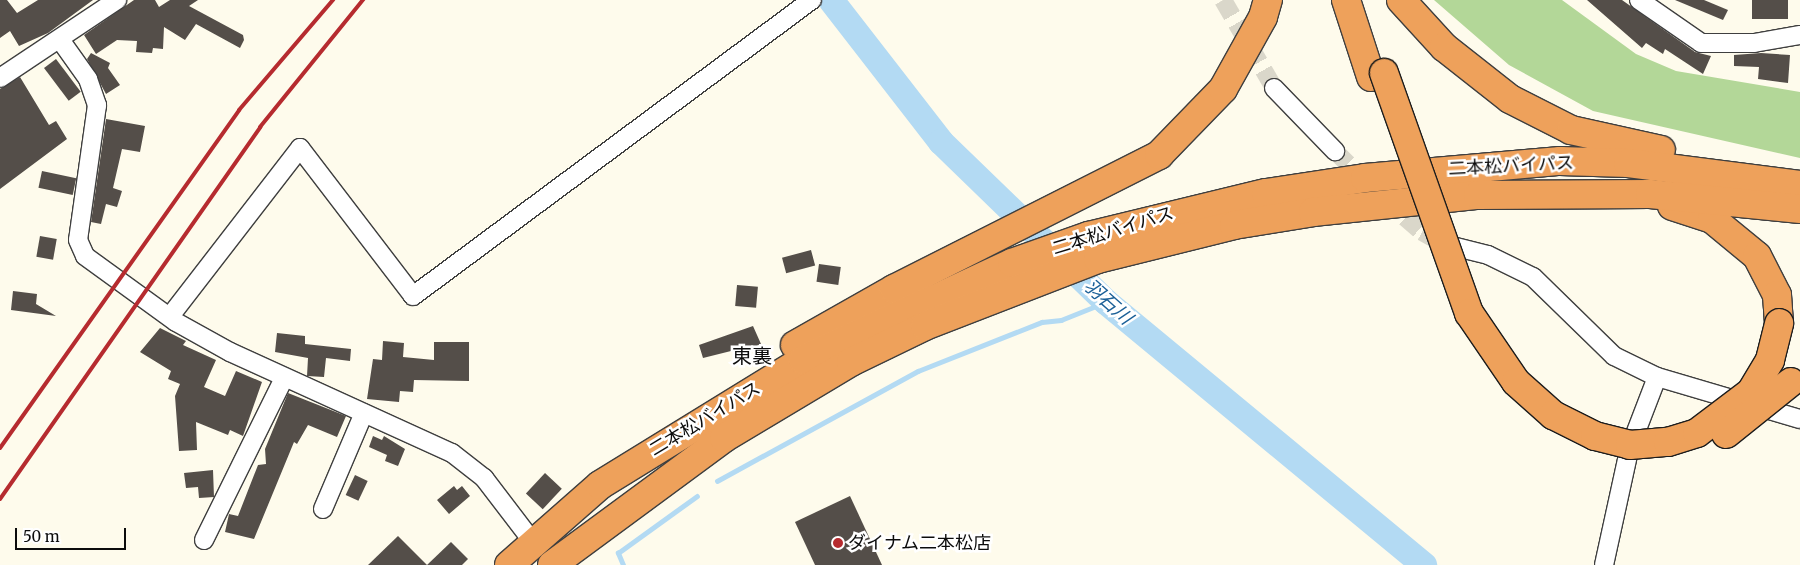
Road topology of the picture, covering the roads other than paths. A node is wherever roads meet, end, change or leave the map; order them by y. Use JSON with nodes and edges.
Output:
{"nodes":[{"id":1,"x":117,"y":0,"type":"edge"},
{"id":2,"x":1268,"y":0,"type":"edge"},
{"id":3,"x":1346,"y":0,"type":"edge"},
{"id":4,"x":1358,"y":0,"type":"edge"},
{"id":5,"x":1401,"y":0,"type":"edge"},
{"id":6,"x":1639,"y":0,"type":"edge"},
{"id":7,"x":809,"y":2,"type":"edge"},
{"id":8,"x":99,"y":5,"type":"edge"},
{"id":9,"x":1800,"y":35,"type":"edge"},
{"id":10,"x":62,"y":40,"type":"junction"},
{"id":11,"x":1378,"y":75,"type":"junction"},
{"id":12,"x":0,"y":78,"type":"edge"},
{"id":13,"x":1274,"y":88,"type":"tunnel mouth"},
{"id":14,"x":1335,"y":152,"type":"tunnel mouth"},
{"id":15,"x":1800,"y":174,"type":"edge"},
{"id":16,"x":1800,"y":185,"type":"edge"},
{"id":17,"x":1573,"y":194,"type":"junction"},
{"id":18,"x":1800,"y":209,"type":"edge"},
{"id":19,"x":1444,"y":244,"type":"tunnel mouth"},
{"id":20,"x":1093,"y":247,"type":"junction"},
{"id":21,"x":171,"y":315,"type":"junction"},
{"id":22,"x":1657,"y":377,"type":"junction"},
{"id":23,"x":1796,"y":377,"type":"edge"},
{"id":24,"x":284,"y":378,"type":"junction"},
{"id":25,"x":364,"y":413,"type":"junction"},
{"id":26,"x":1800,"y":419,"type":"edge"},
{"id":27,"x":600,"y":485,"type":"junction"},
{"id":28,"x":323,"y":509,"type":"dead end"},
{"id":29,"x":204,"y":540,"type":"dead end"},
{"id":30,"x":533,"y":542,"type":"junction"},
{"id":31,"x":509,"y":565,"type":"edge"},
{"id":32,"x":552,"y":565,"type":"edge"},
{"id":33,"x":1604,"y":565,"type":"edge"}],
"edges":[{"from":1,"to":8,"type":"street"},
{"from":2,"to":27,"type":"highway"},
{"from":3,"to":11,"type":"highway"},
{"from":4,"to":11,"type":"highway"},
{"from":5,"to":15,"type":"highway"},
{"from":6,"to":9,"type":"street"},
{"from":7,"to":21,"type":"street"},
{"from":8,"to":10,"type":"street"},
{"from":10,"to":12,"type":"street"},
{"from":10,"to":21,"type":"street"},
{"from":11,"to":17,"type":"highway","bridge":true},
{"from":11,"to":23,"type":"highway","bridge":true},
{"from":13,"to":14,"type":"street"},
{"from":16,"to":20,"type":"highway","name":"二本松バイパス"},
{"from":17,"to":18,"type":"highway","name":"二本松バイパス"},
{"from":17,"to":20,"type":"highway","name":"二本松バイパス"},
{"from":19,"to":22,"type":"street"},
{"from":20,"to":27,"type":"highway","name":"二本松バイパス"},
{"from":20,"to":32,"type":"highway","name":"二本松バイパス"},
{"from":21,"to":24,"type":"street"},
{"from":22,"to":26,"type":"street"},
{"from":22,"to":33,"type":"street"},
{"from":24,"to":25,"type":"street"},
{"from":24,"to":29,"type":"street"},
{"from":25,"to":28,"type":"street"},
{"from":25,"to":30,"type":"street"},
{"from":27,"to":30,"type":"highway","name":"二本松バイパス"},
{"from":30,"to":31,"type":"highway","name":"二本松バイパス"}]}
